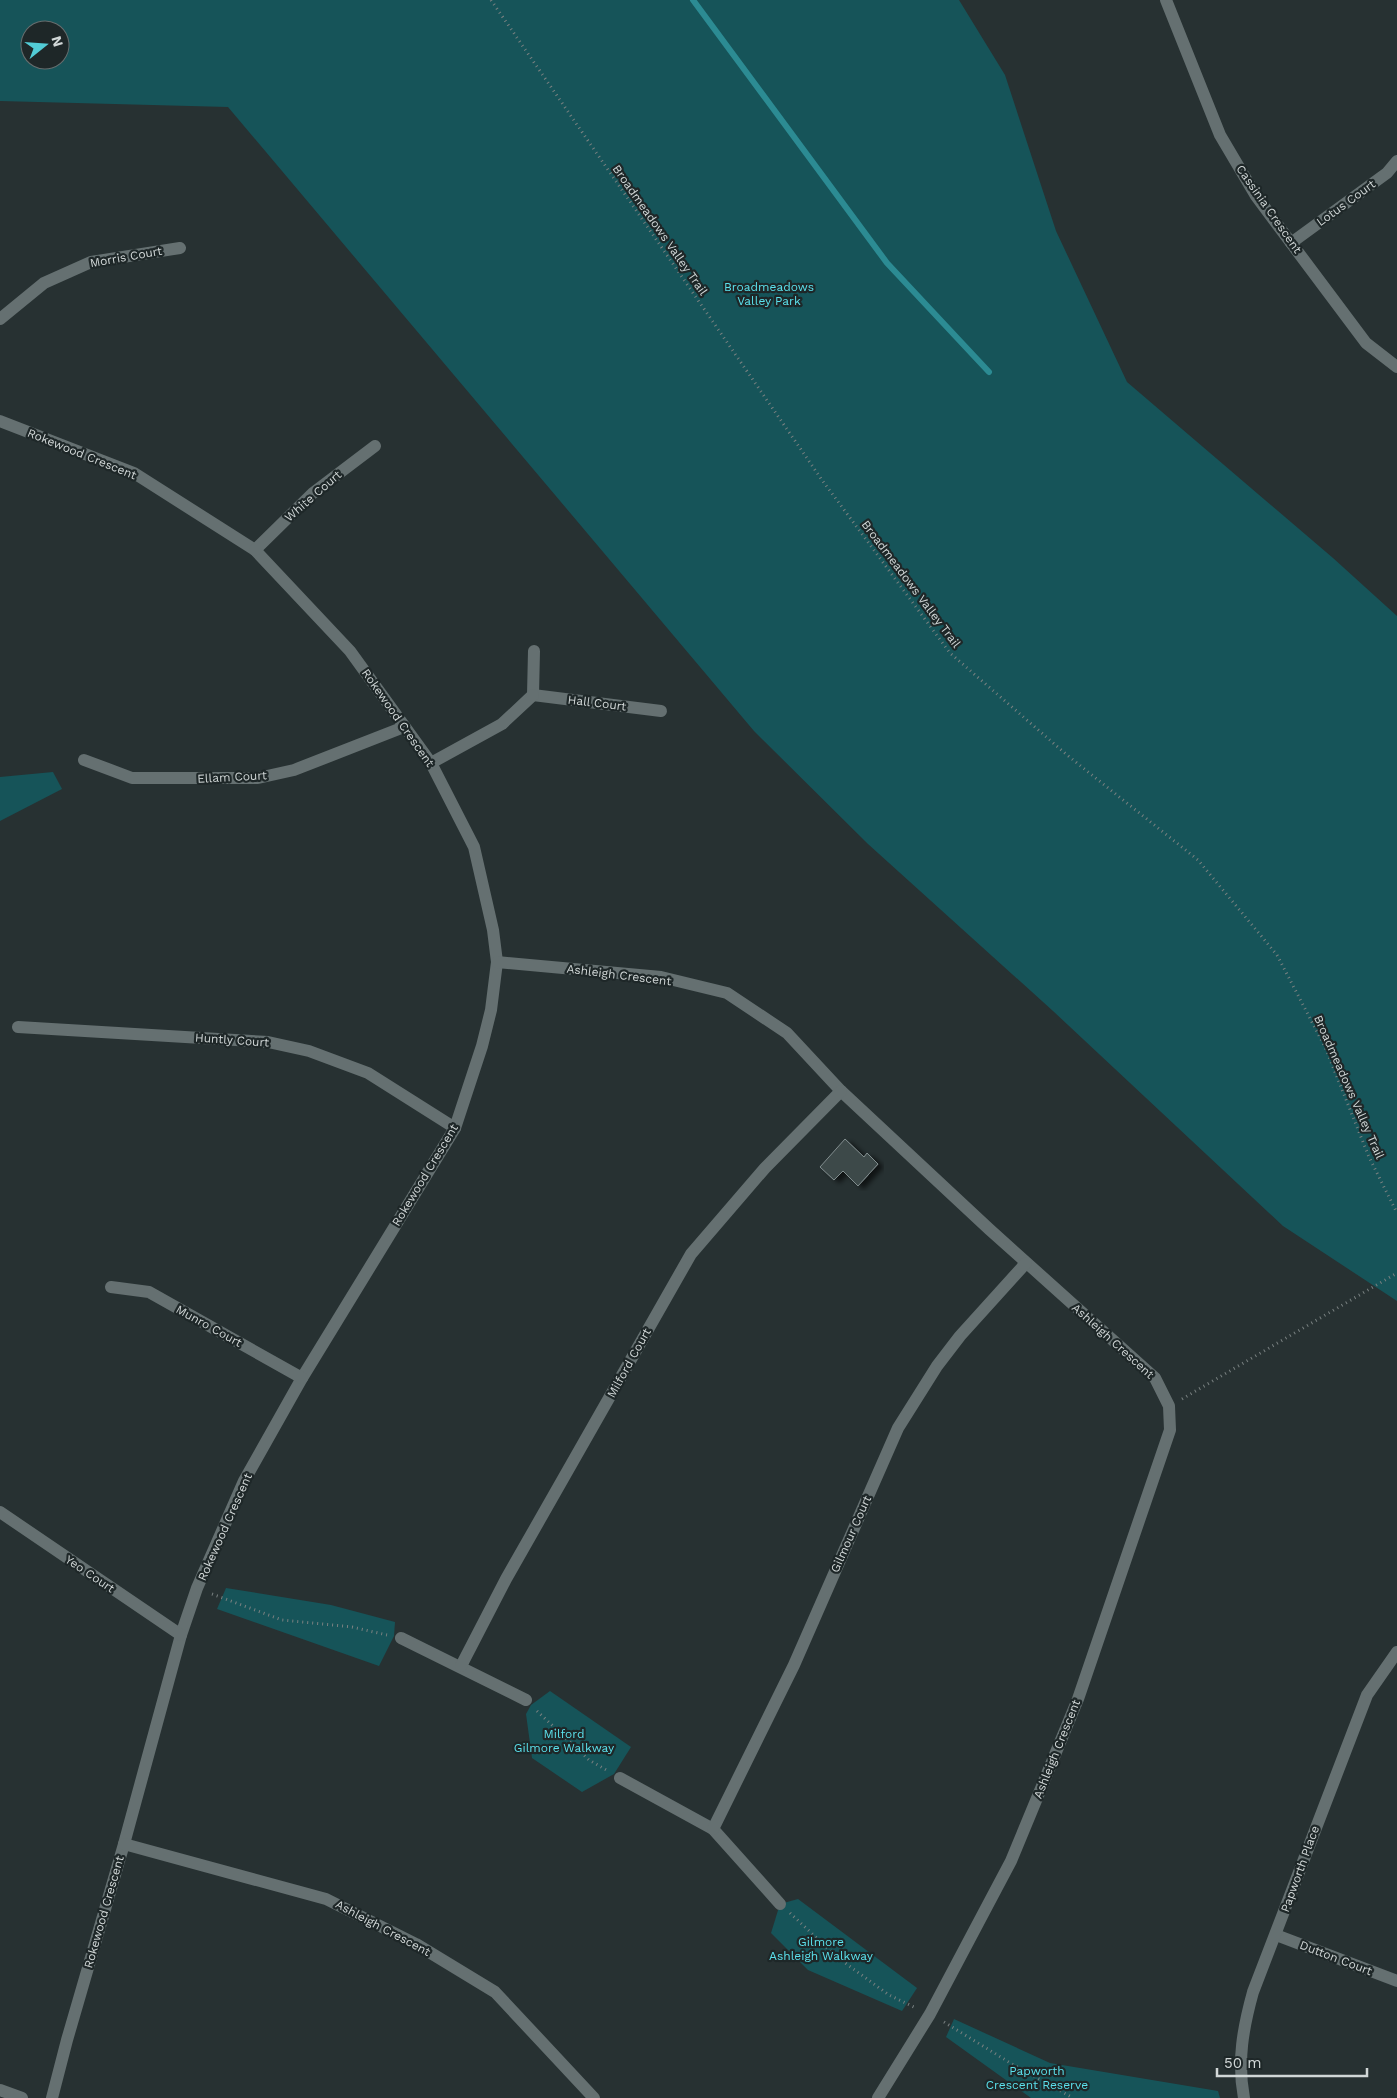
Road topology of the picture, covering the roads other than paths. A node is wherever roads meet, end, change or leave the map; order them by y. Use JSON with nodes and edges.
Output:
{"nodes":[{"id":1,"x":1166,"y":0,"type":"edge"},
{"id":2,"x":1397,"y":161,"type":"edge"},
{"id":3,"x":1291,"y":243,"type":"junction"},
{"id":4,"x":180,"y":248,"type":"dead end"},
{"id":5,"x":0,"y":319,"type":"edge"},
{"id":6,"x":1397,"y":367,"type":"edge"},
{"id":7,"x":0,"y":422,"type":"edge"},
{"id":8,"x":375,"y":446,"type":"dead end"},
{"id":9,"x":254,"y":550,"type":"junction"},
{"id":10,"x":534,"y":651,"type":"dead end"},
{"id":11,"x":533,"y":695,"type":"junction"},
{"id":12,"x":661,"y":711,"type":"dead end"},
{"id":13,"x":404,"y":727,"type":"junction"},
{"id":14,"x":84,"y":760,"type":"dead end"},
{"id":15,"x":431,"y":763,"type":"junction"},
{"id":16,"x":497,"y":962,"type":"junction"},
{"id":17,"x":18,"y":1028,"type":"dead end"},
{"id":18,"x":842,"y":1091,"type":"junction"},
{"id":19,"x":455,"y":1128,"type":"junction"},
{"id":20,"x":1026,"y":1263,"type":"junction"},
{"id":21,"x":111,"y":1287,"type":"dead end"},
{"id":22,"x":302,"y":1378,"type":"junction"},
{"id":23,"x":0,"y":1512,"type":"edge"},
{"id":24,"x":181,"y":1635,"type":"junction"},
{"id":25,"x":401,"y":1638,"type":"road end"},
{"id":26,"x":1397,"y":1652,"type":"edge"},
{"id":27,"x":461,"y":1666,"type":"junction"},
{"id":28,"x":526,"y":1700,"type":"road end"},
{"id":29,"x":620,"y":1778,"type":"road end"},
{"id":30,"x":713,"y":1830,"type":"junction"},
{"id":31,"x":124,"y":1844,"type":"junction"},
{"id":32,"x":780,"y":1904,"type":"dead end"},
{"id":33,"x":1276,"y":1935,"type":"junction"},
{"id":34,"x":1397,"y":1981,"type":"edge"},
{"id":35,"x":0,"y":2090,"type":"edge"},
{"id":36,"x":22,"y":2098,"type":"edge"},
{"id":37,"x":52,"y":2098,"type":"edge"},
{"id":38,"x":594,"y":2098,"type":"edge"},
{"id":39,"x":878,"y":2098,"type":"edge"},
{"id":40,"x":1244,"y":2098,"type":"edge"}],
"edges":[{"from":1,"to":3,"type":"street","name":"Cassinia Crescent"},
{"from":2,"to":3,"type":"street","name":"Lotus Court"},
{"from":3,"to":6,"type":"street","name":"Cassinia Crescent"},
{"from":4,"to":5,"type":"street","name":"Morris Court"},
{"from":7,"to":9,"type":"street","name":"Rokewood Crescent"},
{"from":8,"to":9,"type":"street","name":"White Court"},
{"from":9,"to":13,"type":"street","name":"Rokewood Crescent"},
{"from":10,"to":11,"type":"street"},
{"from":11,"to":12,"type":"street","name":"Hall Court"},
{"from":11,"to":15,"type":"street"},
{"from":13,"to":14,"type":"street","name":"Ellam Court"},
{"from":13,"to":15,"type":"street","name":"Rokewood Crescent"},
{"from":15,"to":16,"type":"street","name":"Rokewood Crescent"},
{"from":16,"to":18,"type":"street","name":"Ashleigh Crescent"},
{"from":16,"to":19,"type":"street","name":"Rokewood Crescent"},
{"from":17,"to":19,"type":"street","name":"Huntly Court"},
{"from":18,"to":20,"type":"street","name":"Ashleigh Crescent"},
{"from":18,"to":27,"type":"street","name":"Milford Court"},
{"from":19,"to":22,"type":"street","name":"Rokewood Crescent"},
{"from":20,"to":30,"type":"street","name":"Gilmour Court"},
{"from":20,"to":39,"type":"street","name":"Ashleigh Crescent"},
{"from":21,"to":22,"type":"street","name":"Munro Court"},
{"from":22,"to":24,"type":"street","name":"Rokewood Crescent"},
{"from":23,"to":24,"type":"street","name":"Yeo Court"},
{"from":24,"to":31,"type":"street","name":"Rokewood Crescent"},
{"from":25,"to":27,"type":"street"},
{"from":26,"to":33,"type":"street","name":"Papworth Place"},
{"from":27,"to":28,"type":"street"},
{"from":29,"to":30,"type":"street"},
{"from":30,"to":32,"type":"street"},
{"from":31,"to":37,"type":"street","name":"Rokewood Crescent"},
{"from":31,"to":38,"type":"street","name":"Ashleigh Crescent"},
{"from":33,"to":34,"type":"street","name":"Dutton Court"},
{"from":33,"to":40,"type":"street","name":"Papworth Place"},
{"from":35,"to":36,"type":"street"}]}
